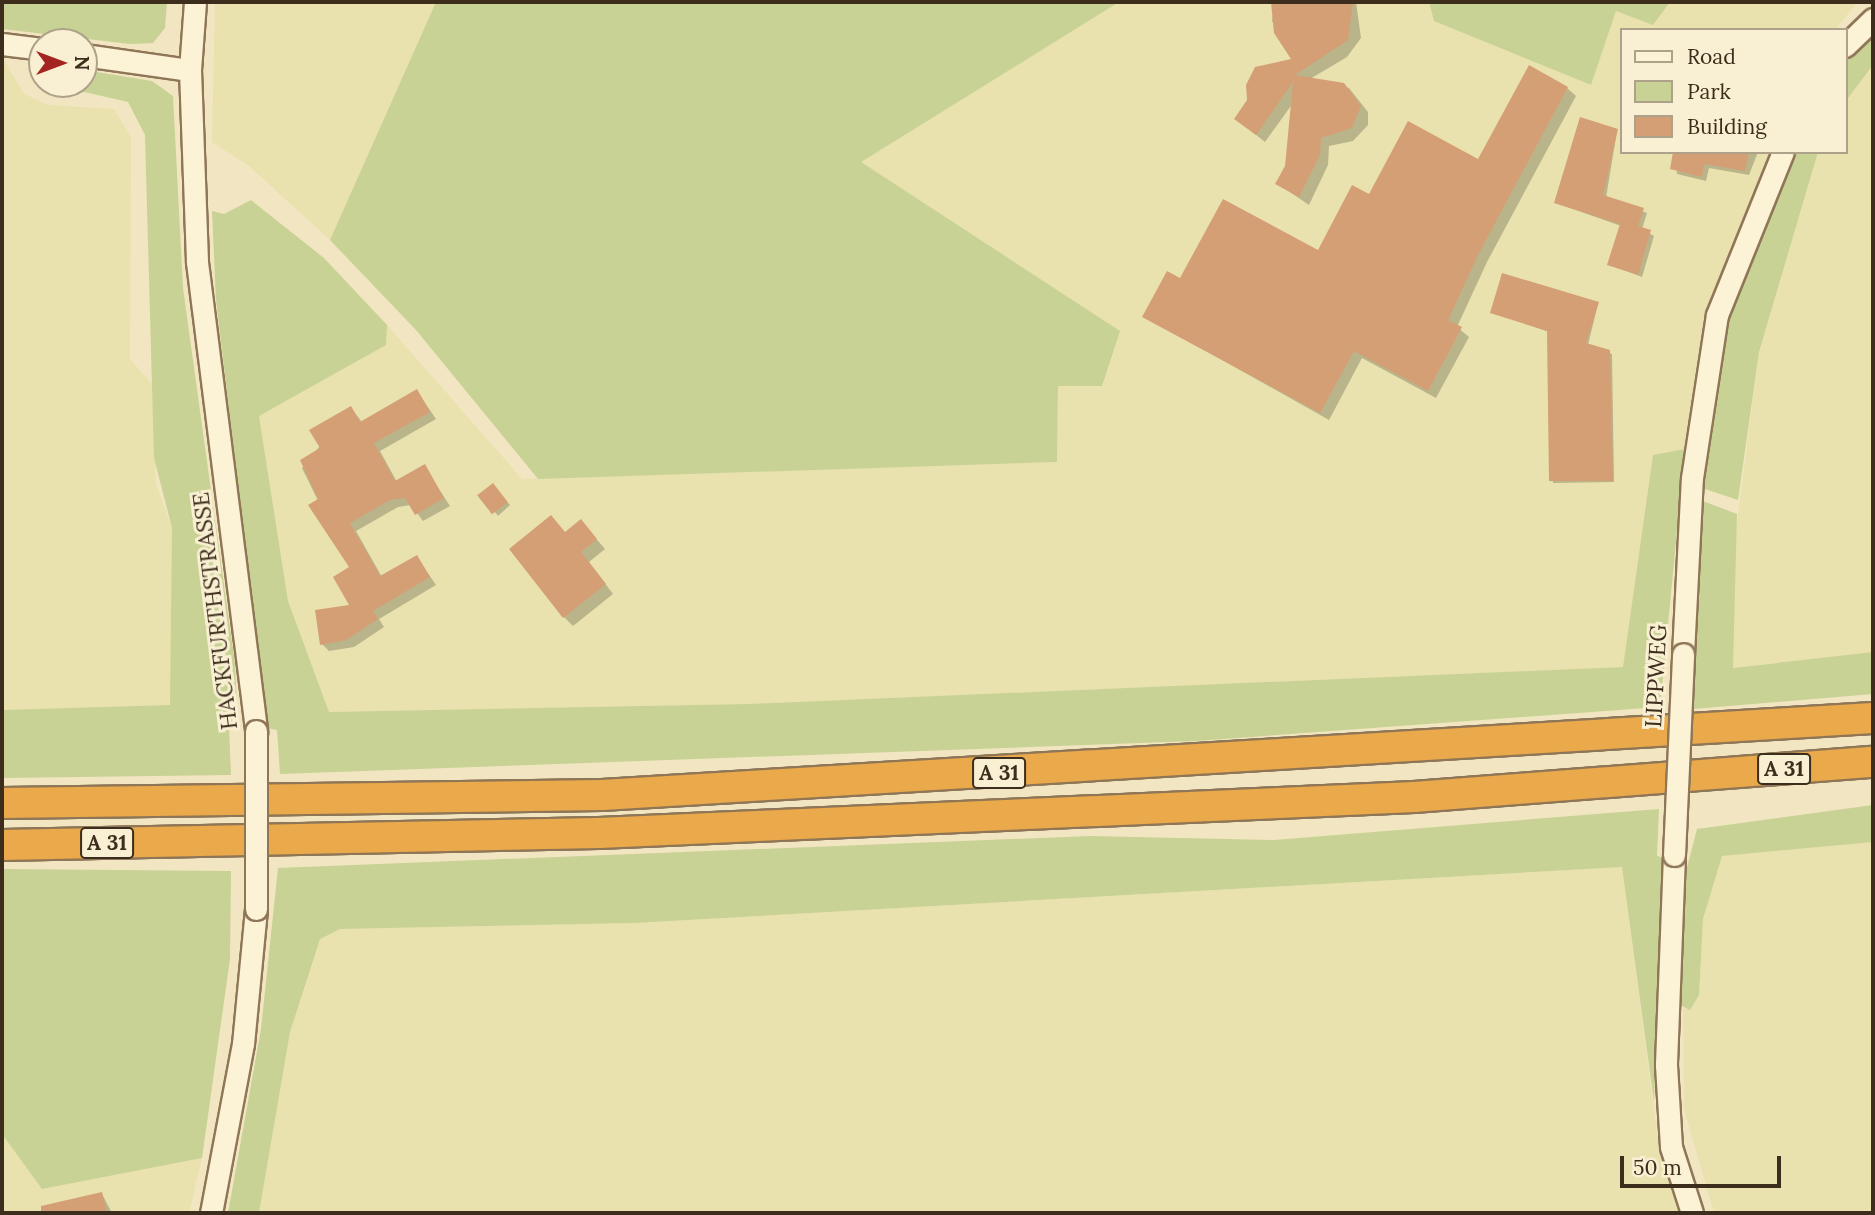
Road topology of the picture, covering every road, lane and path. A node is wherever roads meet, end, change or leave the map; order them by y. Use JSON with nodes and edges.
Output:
{"nodes":[{"id":1,"x":195,"y":2,"type":"edge"},
{"id":2,"x":1873,"y":19,"type":"edge"},
{"id":3,"x":2,"y":44,"type":"edge"},
{"id":4,"x":1847,"y":44,"type":"edge"},
{"id":5,"x":28,"y":47,"type":"edge"},
{"id":6,"x":98,"y":57,"type":"edge"},
{"id":7,"x":190,"y":70,"type":"junction"},
{"id":8,"x":1782,"y":154,"type":"edge"},
{"id":9,"x":1873,"y":718,"type":"edge"},
{"id":10,"x":1873,"y":762,"type":"edge"},
{"id":11,"x":2,"y":803,"type":"edge"},
{"id":12,"x":2,"y":845,"type":"edge"},
{"id":13,"x":211,"y":1213,"type":"edge"},
{"id":14,"x":1692,"y":1213,"type":"edge"}],
"edges":[{"from":1,"to":7,"type":"street","name":"HACKFURTHSTRASSE"},
{"from":2,"to":4,"type":"street"},
{"from":3,"to":5,"type":"street"},
{"from":6,"to":7,"type":"street"},
{"from":7,"to":13,"type":"street","name":"HACKFURTHSTRASSE","bridge":true},
{"from":8,"to":14,"type":"street","name":"LIPPWEG","bridge":true},
{"from":9,"to":11,"type":"highway","number":"A 31"},
{"from":10,"to":12,"type":"highway","number":"A 31"}]}
